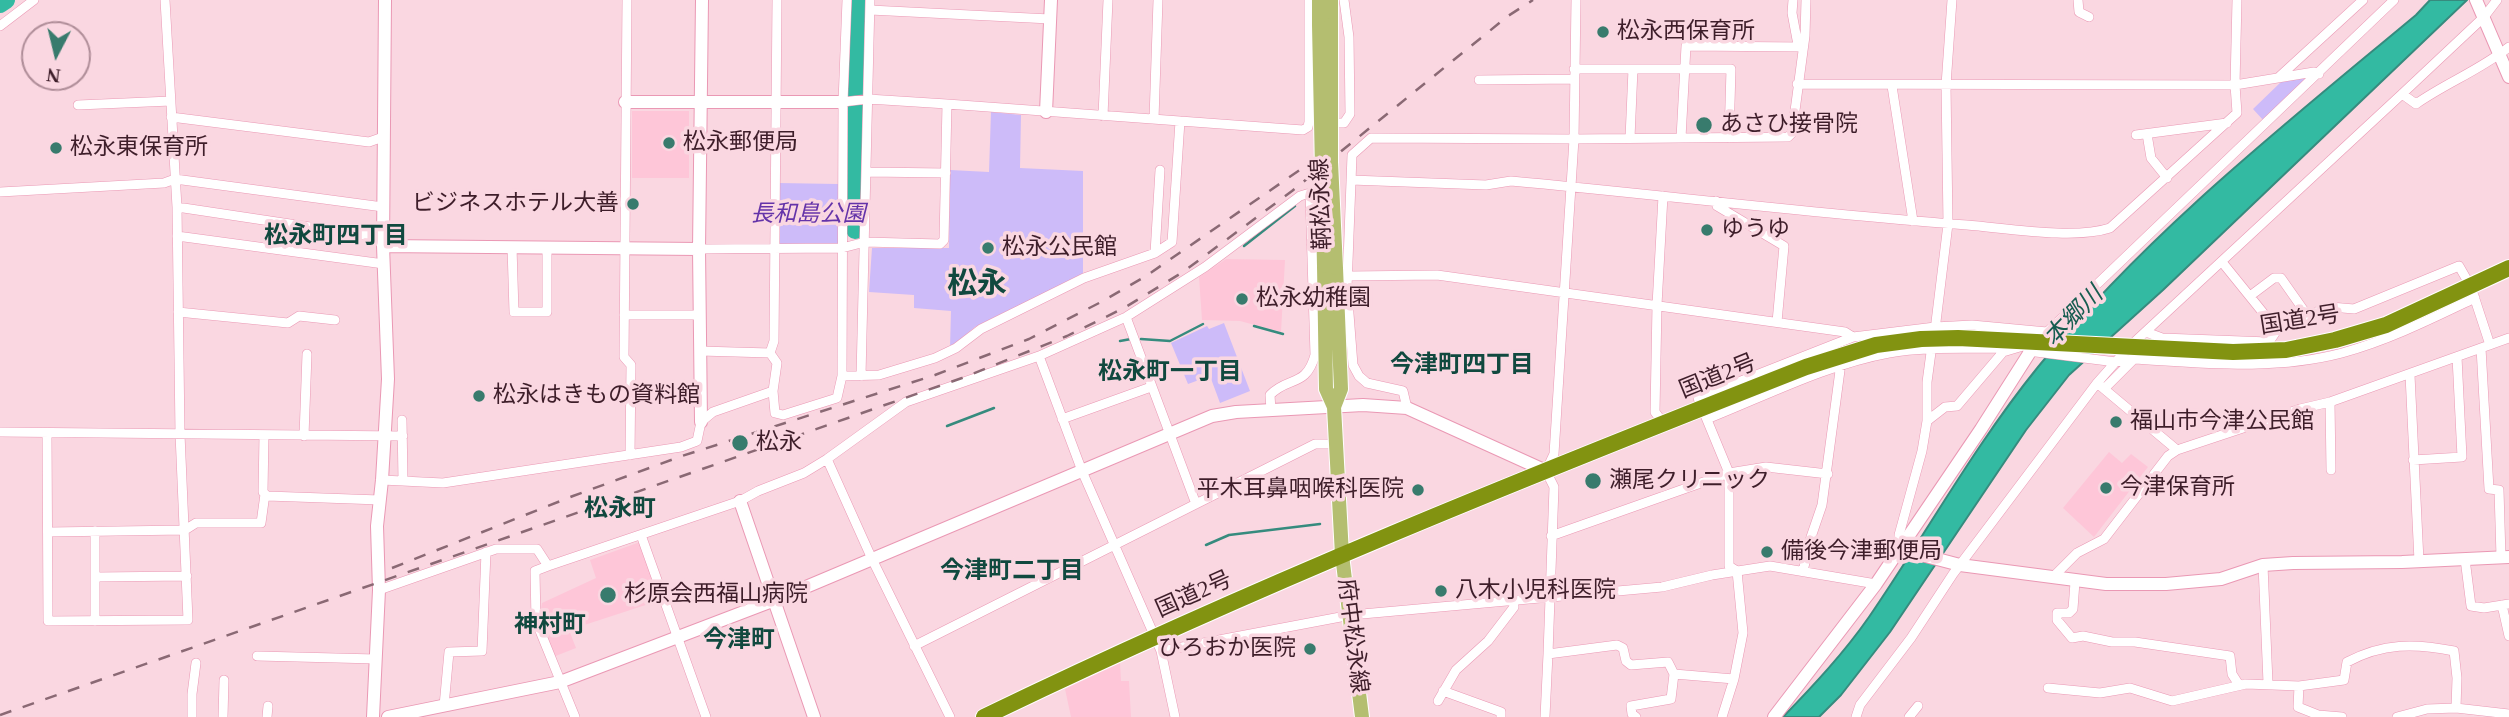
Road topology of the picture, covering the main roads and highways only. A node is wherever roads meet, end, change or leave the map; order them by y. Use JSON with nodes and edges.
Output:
{"nodes":[{"id":1,"x":1319,"y":0,"type":"edge"},
{"id":2,"x":1331,"y":0,"type":"edge"},
{"id":3,"x":1325,"y":25,"type":"junction"},
{"id":4,"x":2509,"y":268,"type":"edge"},
{"id":5,"x":1342,"y":555,"type":"junction"},
{"id":6,"x":984,"y":717,"type":"edge"},
{"id":7,"x":1362,"y":717,"type":"edge"}],
"edges":[{"from":1,"to":3,"type":"main road","name":"鞆松永線"},
{"from":2,"to":3,"type":"main road","name":"鞆松永線"},
{"from":3,"to":5,"type":"main road","name":"鞆松永線","bridge":true},
{"from":4,"to":5,"type":"highway","name":"国道2号"},
{"from":5,"to":6,"type":"highway","name":"国道2号"},
{"from":5,"to":7,"type":"main road","name":"府中松永線"}]}
